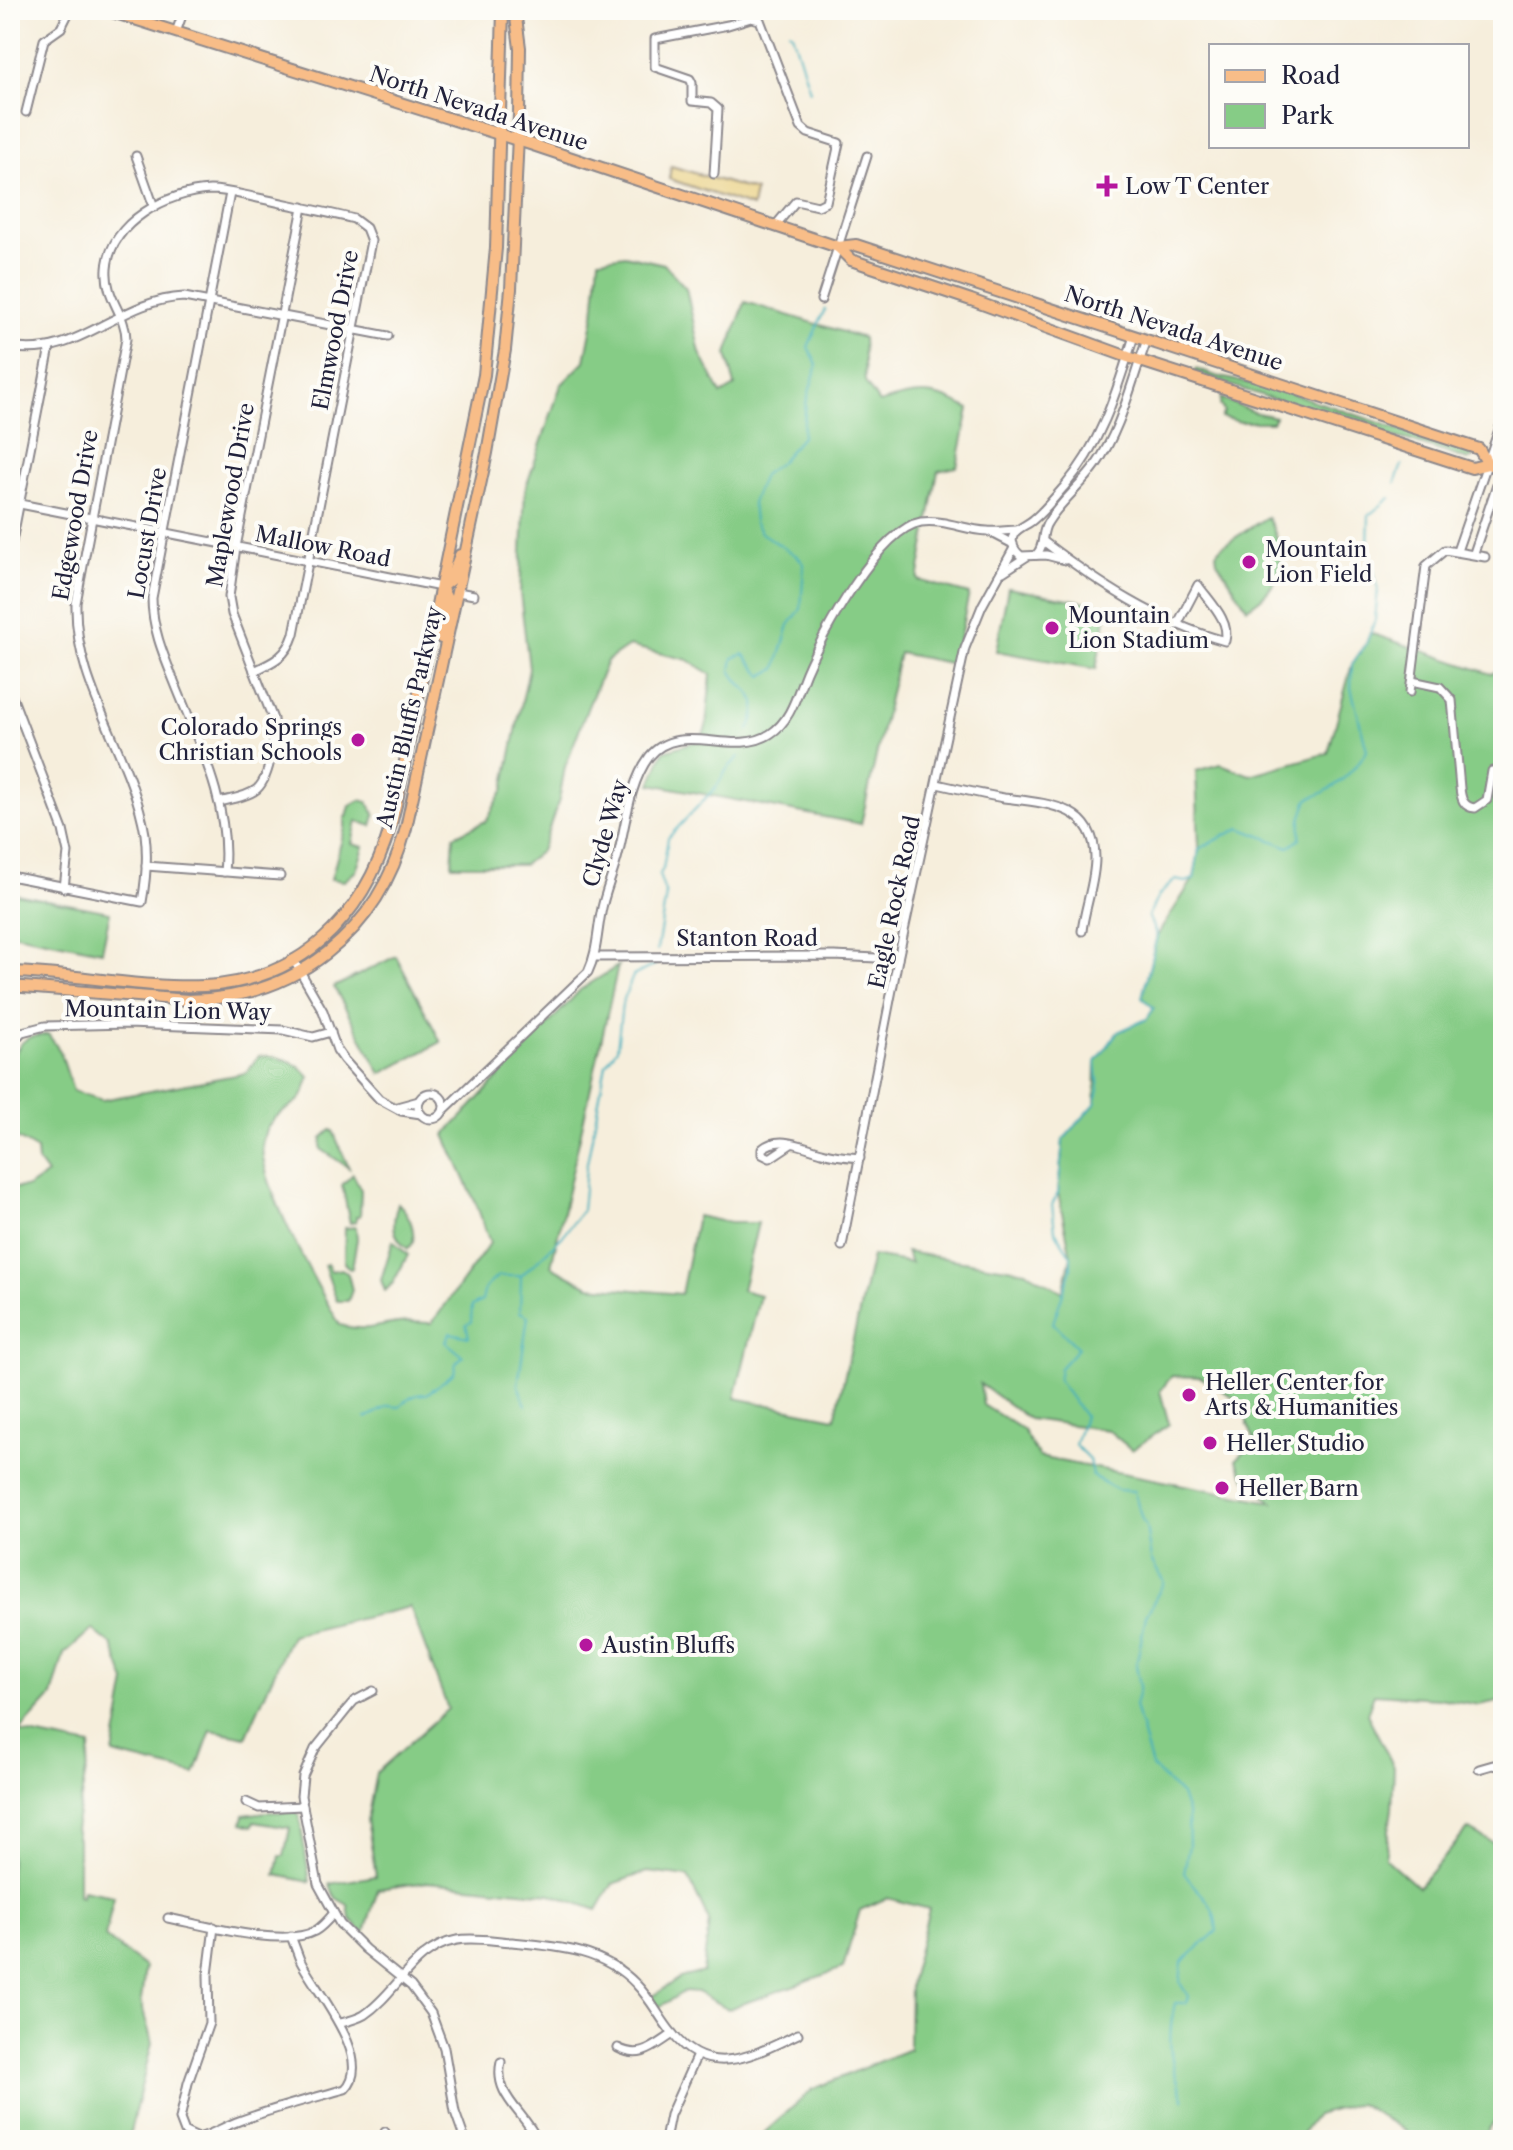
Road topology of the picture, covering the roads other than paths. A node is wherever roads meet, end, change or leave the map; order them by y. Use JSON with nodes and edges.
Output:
{"nodes":[{"id":1,"x":70,"y":10,"type":"edge"},
{"id":2,"x":106,"y":10,"type":"edge"},
{"id":3,"x":184,"y":10,"type":"edge"},
{"id":4,"x":503,"y":10,"type":"edge"},
{"id":5,"x":515,"y":10,"type":"edge"},
{"id":6,"x":176,"y":32,"type":"junction"},
{"id":7,"x":26,"y":112,"type":"dead end"},
{"id":8,"x":500,"y":135,"type":"junction"},
{"id":9,"x":517,"y":141,"type":"junction"},
{"id":10,"x":136,"y":156,"type":"dead end"},
{"id":11,"x":867,"y":156,"type":"dead end"},
{"id":12,"x":714,"y":174,"type":"dead end"},
{"id":13,"x":230,"y":193,"type":"junction"},
{"id":14,"x":154,"y":207,"type":"junction"},
{"id":15,"x":303,"y":207,"type":"junction"},
{"id":16,"x":775,"y":226,"type":"junction"},
{"id":17,"x":838,"y":247,"type":"junction"},
{"id":18,"x":210,"y":300,"type":"junction"},
{"id":19,"x":821,"y":300,"type":"dead end"},
{"id":20,"x":282,"y":314,"type":"junction"},
{"id":21,"x":119,"y":316,"type":"junction"},
{"id":22,"x":354,"y":329,"type":"junction"},
{"id":23,"x":388,"y":336,"type":"dead end"},
{"id":24,"x":1134,"y":336,"type":"junction"},
{"id":25,"x":1147,"y":340,"type":"junction"},
{"id":26,"x":10,"y":347,"type":"edge"},
{"id":27,"x":50,"y":347,"type":"junction"},
{"id":28,"x":1128,"y":357,"type":"junction"},
{"id":29,"x":1140,"y":361,"type":"junction"},
{"id":30,"x":1503,"y":418,"type":"edge"},
{"id":31,"x":1488,"y":464,"type":"junction"},
{"id":32,"x":1503,"y":468,"type":"edge"},
{"id":33,"x":10,"y":502,"type":"edge"},
{"id":34,"x":19,"y":504,"type":"junction"},
{"id":35,"x":91,"y":518,"type":"junction"},
{"id":36,"x":471,"y":526,"type":"junction"},
{"id":37,"x":1026,"y":526,"type":"junction"},
{"id":38,"x":1017,"y":530,"type":"junction"},
{"id":39,"x":164,"y":532,"type":"junction"},
{"id":40,"x":990,"y":532,"type":"junction"},
{"id":41,"x":1043,"y":539,"type":"junction"},
{"id":42,"x":1013,"y":546,"type":"junction"},
{"id":43,"x":236,"y":547,"type":"junction"},
{"id":44,"x":1457,"y":551,"type":"junction"},
{"id":45,"x":10,"y":552,"type":"edge"},
{"id":46,"x":1474,"y":553,"type":"junction"},
{"id":47,"x":1036,"y":555,"type":"junction"},
{"id":48,"x":1026,"y":557,"type":"junction"},
{"id":49,"x":1485,"y":557,"type":"dead end"},
{"id":50,"x":309,"y":560,"type":"junction"},
{"id":51,"x":1065,"y":560,"type":"junction"},
{"id":52,"x":1001,"y":573,"type":"junction"},
{"id":53,"x":441,"y":587,"type":"junction"},
{"id":54,"x":458,"y":592,"type":"junction"},
{"id":55,"x":474,"y":595,"type":"dead end"},
{"id":56,"x":1177,"y":625,"type":"junction"},
{"id":57,"x":254,"y":671,"type":"junction"},
{"id":58,"x":438,"y":681,"type":"junction"},
{"id":59,"x":1412,"y":681,"type":"junction"},
{"id":60,"x":10,"y":691,"type":"edge"},
{"id":61,"x":1410,"y":692,"type":"dead end"},
{"id":62,"x":1492,"y":771,"type":"dead end"},
{"id":63,"x":937,"y":784,"type":"junction"},
{"id":64,"x":219,"y":802,"type":"junction"},
{"id":65,"x":146,"y":866,"type":"junction"},
{"id":66,"x":224,"y":872,"type":"junction"},
{"id":67,"x":10,"y":876,"type":"edge"},
{"id":68,"x":280,"y":876,"type":"dead end"},
{"id":69,"x":64,"y":888,"type":"junction"},
{"id":70,"x":1082,"y":931,"type":"dead end"},
{"id":71,"x":595,"y":957,"type":"junction"},
{"id":72,"x":293,"y":959,"type":"junction"},
{"id":73,"x":898,"y":959,"type":"junction"},
{"id":74,"x":10,"y":972,"type":"edge"},
{"id":75,"x":301,"y":972,"type":"junction"},
{"id":76,"x":10,"y":986,"type":"edge"},
{"id":77,"x":331,"y":1032,"type":"junction"},
{"id":78,"x":10,"y":1045,"type":"edge"},
{"id":79,"x":464,"y":1090,"type":"junction"},
{"id":80,"x":441,"y":1097,"type":"junction"},
{"id":81,"x":419,"y":1101,"type":"junction"},
{"id":82,"x":397,"y":1107,"type":"junction"},
{"id":83,"x":444,"y":1110,"type":"junction"},
{"id":84,"x":421,"y":1114,"type":"junction"},
{"id":85,"x":10,"y":1140,"type":"edge"},
{"id":86,"x":791,"y":1144,"type":"dead end"},
{"id":87,"x":860,"y":1158,"type":"junction"},
{"id":88,"x":10,"y":1160,"type":"edge"},
{"id":89,"x":842,"y":1246,"type":"dead end"},
{"id":90,"x":373,"y":1691,"type":"dead end"},
{"id":91,"x":1503,"y":1767,"type":"edge"},
{"id":92,"x":1479,"y":1769,"type":"dead end"},
{"id":93,"x":246,"y":1802,"type":"dead end"},
{"id":94,"x":303,"y":1806,"type":"junction"},
{"id":95,"x":333,"y":1914,"type":"junction"},
{"id":96,"x":168,"y":1918,"type":"dead end"},
{"id":97,"x":214,"y":1927,"type":"junction"},
{"id":98,"x":291,"y":1936,"type":"junction"},
{"id":99,"x":401,"y":1977,"type":"junction"},
{"id":100,"x":341,"y":2023,"type":"junction"},
{"id":101,"x":673,"y":2034,"type":"junction"},
{"id":102,"x":798,"y":2034,"type":"dead end"},
{"id":103,"x":618,"y":2048,"type":"dead end"},
{"id":104,"x":697,"y":2055,"type":"junction"},
{"id":105,"x":501,"y":2062,"type":"dead end"},
{"id":106,"x":465,"y":2140,"type":"edge"},
{"id":107,"x":537,"y":2140,"type":"edge"},
{"id":108,"x":665,"y":2140,"type":"edge"}],
"edges":[{"from":1,"to":7,"type":"street"},
{"from":2,"to":6,"type":"main road","name":"North Nevada Avenue"},
{"from":3,"to":6,"type":"street"},
{"from":4,"to":8,"type":"main road","name":"Austin Bluffs Parkway"},
{"from":5,"to":9,"type":"main road","name":"Austin Bluffs Parkway"},
{"from":6,"to":8,"type":"main road","name":"North Nevada Avenue"},
{"from":8,"to":9,"type":"main road","name":"North Nevada Avenue"},
{"from":8,"to":53,"type":"main road","name":"Austin Bluffs Parkway"},
{"from":9,"to":16,"type":"main road","name":"North Nevada Avenue"},
{"from":9,"to":36,"type":"main road","name":"Austin Bluffs Parkway"},
{"from":10,"to":14,"type":"street"},
{"from":11,"to":17,"type":"street"},
{"from":12,"to":16,"type":"street"},
{"from":13,"to":14,"type":"street","name":"Elmwood Drive"},
{"from":13,"to":15,"type":"street","name":"Elmwood Drive"},
{"from":13,"to":18,"type":"street","name":"Locust Drive"},
{"from":14,"to":21,"type":"street","name":"Elmwood Drive"},
{"from":15,"to":20,"type":"street","name":"Maplewood Drive"},
{"from":15,"to":22,"type":"street","name":"Elmwood Drive"},
{"from":16,"to":17,"type":"main road","name":"North Nevada Avenue"},
{"from":17,"to":19,"type":"street"},
{"from":17,"to":24,"type":"main road","name":"North Nevada Avenue"},
{"from":17,"to":28,"type":"main road","name":"North Nevada Avenue"},
{"from":18,"to":20,"type":"street"},
{"from":18,"to":21,"type":"street"},
{"from":18,"to":39,"type":"street","name":"Locust Drive"},
{"from":20,"to":22,"type":"street"},
{"from":20,"to":43,"type":"street","name":"Maplewood Drive"},
{"from":21,"to":27,"type":"street"},
{"from":21,"to":35,"type":"street","name":"Edgewood Drive"},
{"from":22,"to":23,"type":"street"},
{"from":22,"to":50,"type":"street","name":"Elmwood Drive"},
{"from":24,"to":25,"type":"main road","name":"North Nevada Avenue"},
{"from":24,"to":28,"type":"street"},
{"from":25,"to":29,"type":"street"},
{"from":25,"to":31,"type":"main road","name":"North Nevada Avenue"},
{"from":26,"to":27,"type":"street"},
{"from":27,"to":34,"type":"street"},
{"from":28,"to":29,"type":"main road","name":"North Nevada Avenue"},
{"from":28,"to":37,"type":"street"},
{"from":29,"to":31,"type":"main road","name":"North Nevada Avenue"},
{"from":29,"to":41,"type":"street"},
{"from":30,"to":31,"type":"street"},
{"from":31,"to":32,"type":"main road","name":"North Nevada Avenue"},
{"from":31,"to":44,"type":"street"},
{"from":32,"to":46,"type":"street"},
{"from":33,"to":34,"type":"street","name":"Mallow Road"},
{"from":34,"to":35,"type":"street","name":"Mallow Road"},
{"from":34,"to":45,"type":"street"},
{"from":35,"to":39,"type":"street","name":"Mallow Road"},
{"from":35,"to":65,"type":"street","name":"Edgewood Drive"},
{"from":36,"to":53,"type":"main road"},
{"from":36,"to":54,"type":"main road","name":"Austin Bluffs Parkway"},
{"from":37,"to":38,"type":"street"},
{"from":37,"to":41,"type":"street"},
{"from":38,"to":40,"type":"street"},
{"from":38,"to":42,"type":"street","name":"Eagle Rock Road"},
{"from":39,"to":43,"type":"street","name":"Mallow Road"},
{"from":39,"to":64,"type":"street","name":"Locust Drive"},
{"from":40,"to":42,"type":"street"},
{"from":40,"to":71,"type":"street","name":"Clyde Way"},
{"from":41,"to":47,"type":"street"},
{"from":41,"to":51,"type":"street"},
{"from":42,"to":48,"type":"street"},
{"from":42,"to":52,"type":"street","name":"Eagle Rock Road"},
{"from":43,"to":50,"type":"street","name":"Mallow Road"},
{"from":43,"to":57,"type":"street","name":"Maplewood Drive"},
{"from":44,"to":46,"type":"street"},
{"from":44,"to":59,"type":"street"},
{"from":46,"to":49,"type":"street"},
{"from":47,"to":48,"type":"street","name":"Eagle Rock Road"},
{"from":47,"to":51,"type":"street"},
{"from":48,"to":52,"type":"street","name":"Eagle Rock Road"},
{"from":50,"to":53,"type":"street","name":"Mallow Road"},
{"from":50,"to":57,"type":"street","name":"Elmwood Drive"},
{"from":51,"to":56,"type":"street"},
{"from":52,"to":63,"type":"street","name":"Eagle Rock Road"},
{"from":53,"to":58,"type":"main road"},
{"from":53,"to":72,"type":"main road","name":"Austin Bluffs Parkway"},
{"from":54,"to":55,"type":"street"},
{"from":54,"to":58,"type":"main road","name":"Austin Bluffs Parkway"},
{"from":56,"to":56,"type":"street"},
{"from":57,"to":64,"type":"street","name":"Maplewood Drive"},
{"from":58,"to":75,"type":"main road","name":"Austin Bluffs Parkway"},
{"from":59,"to":61,"type":"street"},
{"from":59,"to":62,"type":"street"},
{"from":60,"to":69,"type":"street"},
{"from":63,"to":70,"type":"street"},
{"from":63,"to":73,"type":"street","name":"Eagle Rock Road"},
{"from":64,"to":66,"type":"street","name":"Locust Drive"},
{"from":65,"to":66,"type":"street"},
{"from":65,"to":69,"type":"street","name":"Edgewood Drive"},
{"from":66,"to":68,"type":"street"},
{"from":67,"to":69,"type":"street"},
{"from":71,"to":73,"type":"street","name":"Stanton Road"},
{"from":71,"to":79,"type":"street","name":"Clyde Way"},
{"from":72,"to":74,"type":"main road","name":"Austin Bluffs Parkway"},
{"from":72,"to":75,"type":"street"},
{"from":73,"to":87,"type":"street","name":"Eagle Rock Road"},
{"from":75,"to":76,"type":"main road","name":"Austin Bluffs Parkway"},
{"from":75,"to":77,"type":"street"},
{"from":77,"to":78,"type":"street","name":"Mountain Lion Way"},
{"from":77,"to":82,"type":"street"},
{"from":79,"to":80,"type":"street","name":"Clyde Way"},
{"from":79,"to":83,"type":"street","name":"Clyde Way"},
{"from":80,"to":81,"type":"street","name":"Clyde Way"},
{"from":80,"to":83,"type":"street"},
{"from":81,"to":82,"type":"street","name":"Clyde Way"},
{"from":81,"to":84,"type":"street"},
{"from":82,"to":84,"type":"street"},
{"from":83,"to":84,"type":"street"},
{"from":85,"to":88,"type":"street"},
{"from":86,"to":87,"type":"street"},
{"from":87,"to":89,"type":"street","name":"Eagle Rock Road"},
{"from":90,"to":94,"type":"street"},
{"from":91,"to":92,"type":"street"},
{"from":93,"to":94,"type":"street"},
{"from":94,"to":95,"type":"street"},
{"from":95,"to":98,"type":"street"},
{"from":95,"to":99,"type":"street"},
{"from":96,"to":97,"type":"street"},
{"from":97,"to":98,"type":"street"},
{"from":97,"to":100,"type":"street"},
{"from":98,"to":100,"type":"street"},
{"from":99,"to":100,"type":"street"},
{"from":99,"to":101,"type":"street"},
{"from":99,"to":106,"type":"street"},
{"from":101,"to":103,"type":"street"},
{"from":101,"to":104,"type":"street"},
{"from":102,"to":104,"type":"street"},
{"from":104,"to":108,"type":"street"},
{"from":105,"to":107,"type":"street"}]}
